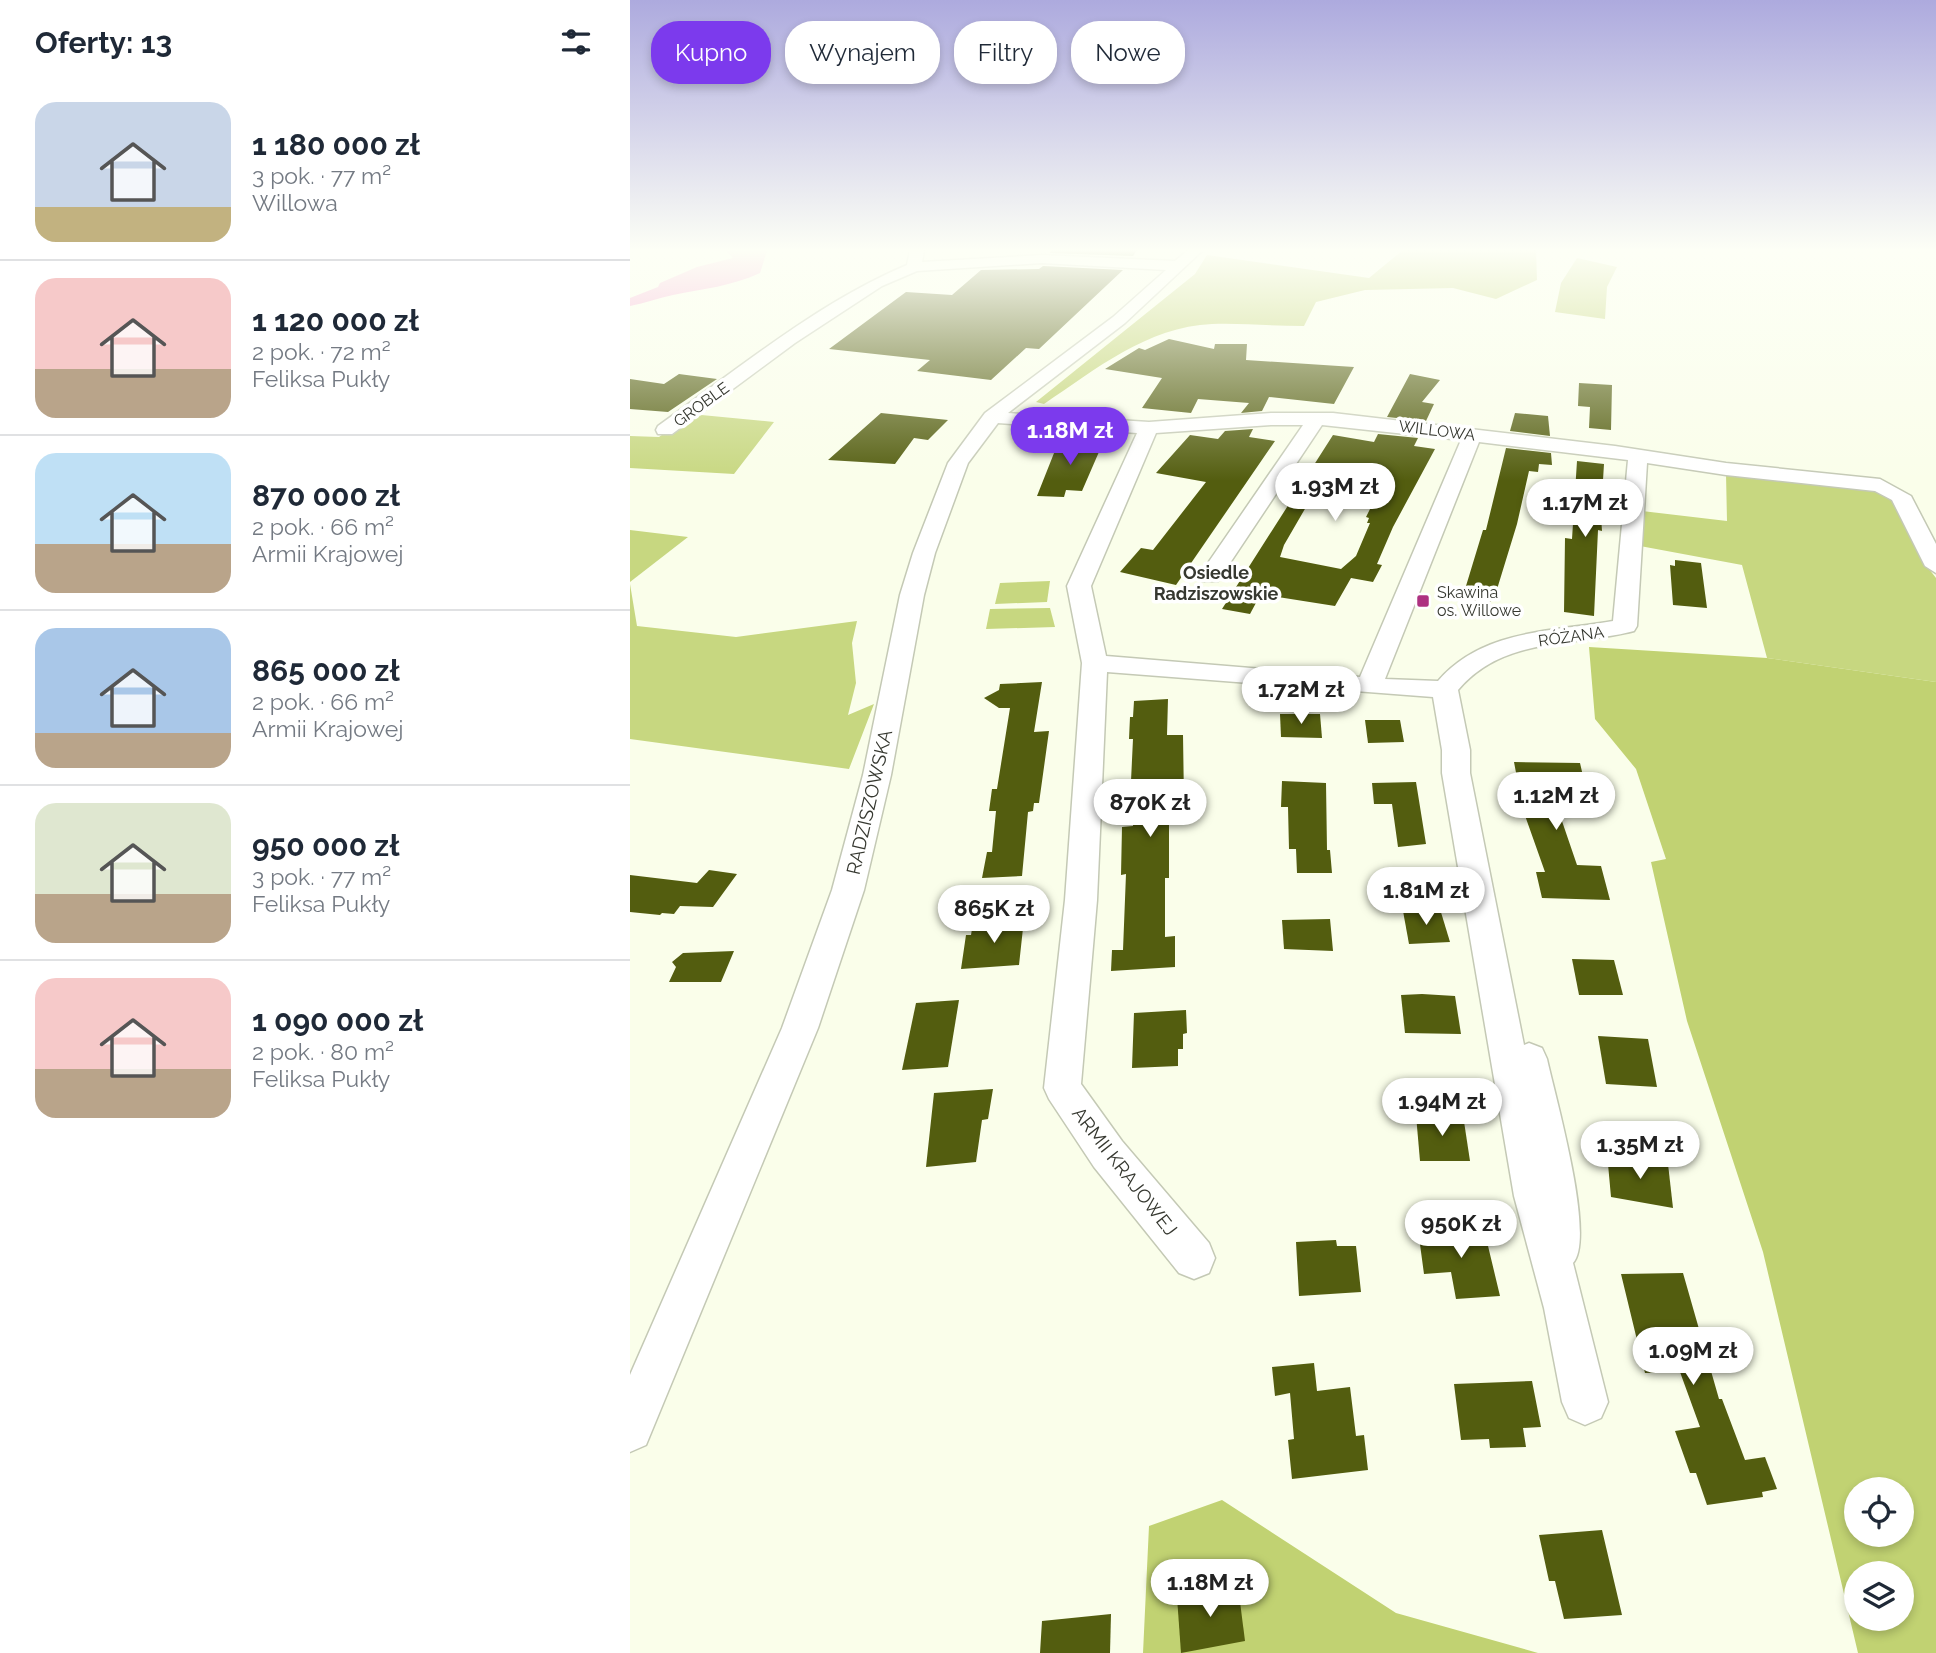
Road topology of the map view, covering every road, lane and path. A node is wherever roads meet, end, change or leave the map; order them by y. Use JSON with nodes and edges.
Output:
{"nodes":[{"id":1,"x":809,"y":327,"type":"edge"},
{"id":2,"x":1110,"y":327,"type":"edge"},
{"id":3,"x":992,"y":417,"type":"junction"},
{"id":4,"x":1314,"y":419,"type":"junction"},
{"id":5,"x":1149,"y":428,"type":"junction"},
{"id":6,"x":665,"y":430,"type":"dead end"},
{"id":7,"x":1473,"y":434,"type":"junction"},
{"id":8,"x":1638,"y":455,"type":"junction"},
{"id":9,"x":1936,"y":566,"type":"edge"},
{"id":10,"x":1210,"y":576,"type":"dead end"},
{"id":11,"x":1095,"y":663,"type":"junction"},
{"id":12,"x":1369,"y":686,"type":"junction"},
{"id":13,"x":1445,"y":689,"type":"junction"},
{"id":14,"x":1194,"y":1258,"type":"dead end"},
{"id":15,"x":1585,"y":1402,"type":"dead end"},
{"id":16,"x":630,"y":1429,"type":"edge"}],
"edges":[{"from":1,"to":6,"type":"street","name":"GROBLE"},
{"from":2,"to":3,"type":"street","name":"RADZISZOWSKA"},
{"from":3,"to":5,"type":"street","name":"WILLOWA"},
{"from":3,"to":16,"type":"street","name":"RADZISZOWSKA"},
{"from":4,"to":5,"type":"street","name":"WILLOWA"},
{"from":4,"to":7,"type":"street","name":"WILLOWA"},
{"from":4,"to":10,"type":"street"},
{"from":5,"to":11,"type":"street","name":"ARMII KRAJOWEJ"},
{"from":7,"to":8,"type":"street","name":"WILLOWA"},
{"from":7,"to":12,"type":"street"},
{"from":8,"to":9,"type":"street","name":"WILLOWA"},
{"from":8,"to":13,"type":"street","name":"RÓŻANA"},
{"from":11,"to":12,"type":"street"},
{"from":11,"to":14,"type":"street","name":"ARMII KRAJOWEJ"},
{"from":12,"to":13,"type":"street"},
{"from":13,"to":15,"type":"street"}]}
